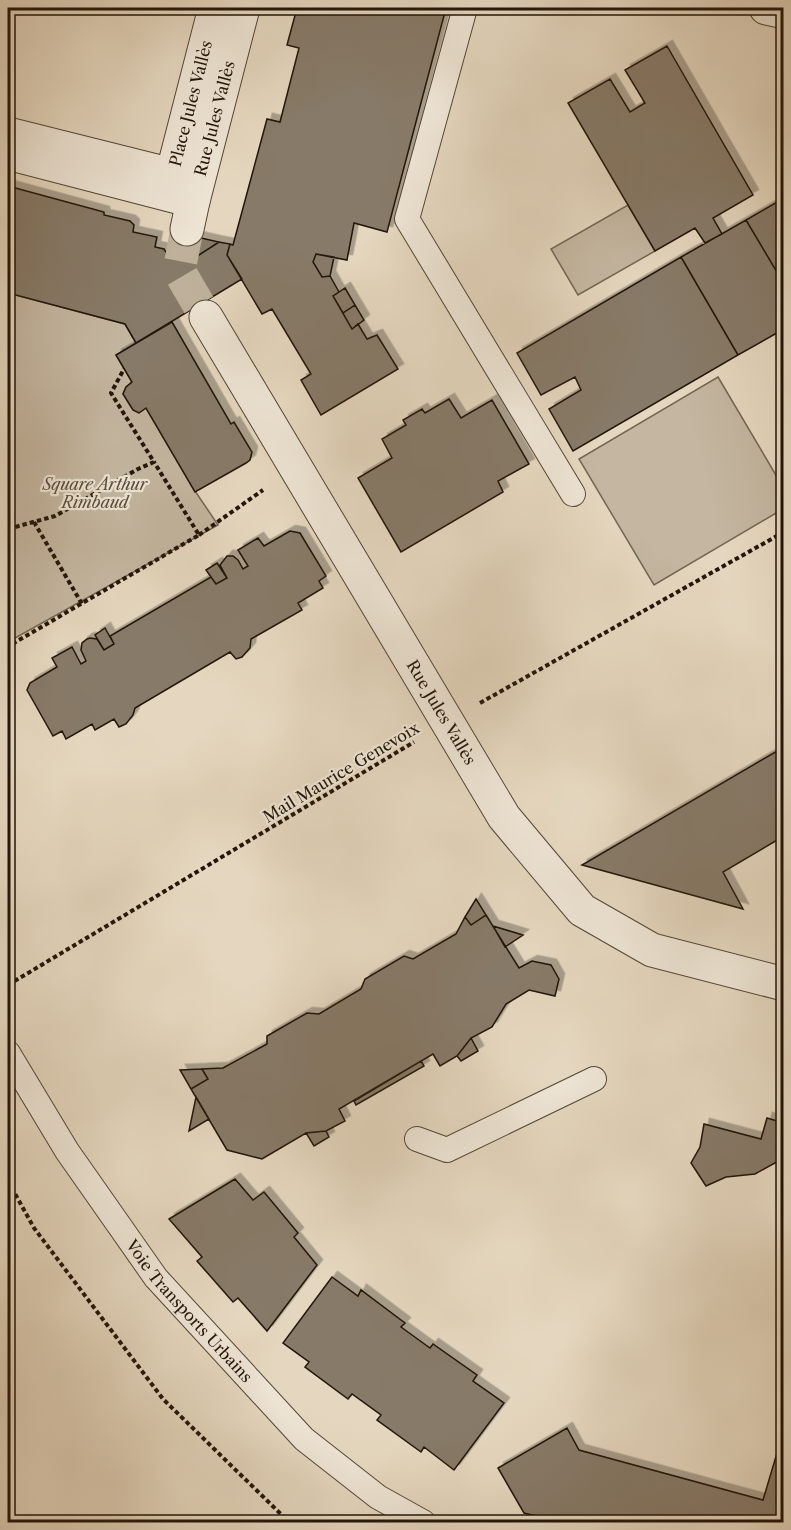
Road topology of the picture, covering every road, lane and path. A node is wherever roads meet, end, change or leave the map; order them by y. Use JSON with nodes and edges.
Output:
{"nodes":[{"id":1,"x":215,"y":8,"type":"edge"},
{"id":2,"x":243,"y":8,"type":"edge"},
{"id":3,"x":465,"y":8,"type":"edge"},
{"id":4,"x":766,"y":8,"type":"edge"},
{"id":5,"x":783,"y":12,"type":"edge"},
{"id":6,"x":8,"y":134,"type":"edge"},
{"id":7,"x":8,"y":153,"type":"edge"},
{"id":8,"x":206,"y":317,"type":"tunnel mouth"},
{"id":9,"x":124,"y":369,"type":"dead end"},
{"id":10,"x":154,"y":462,"type":"junction"},
{"id":11,"x":296,"y":467,"type":"junction"},
{"id":12,"x":573,"y":494,"type":"dead end"},
{"id":13,"x":34,"y":522,"type":"junction"},
{"id":14,"x":8,"y":529,"type":"edge"},
{"id":15,"x":783,"y":532,"type":"edge"},
{"id":16,"x":199,"y":535,"type":"junction"},
{"id":17,"x":82,"y":604,"type":"junction"},
{"id":18,"x":8,"y":636,"type":"edge"},
{"id":19,"x":448,"y":722,"type":"junction"},
{"id":20,"x":783,"y":984,"type":"edge"},
{"id":21,"x":8,"y":985,"type":"edge"},
{"id":22,"x":8,"y":1053,"type":"edge"},
{"id":23,"x":594,"y":1079,"type":"dead end"},
{"id":24,"x":417,"y":1139,"type":"dead end"},
{"id":25,"x":8,"y":1181,"type":"edge"},
{"id":26,"x":289,"y":1522,"type":"edge"},
{"id":27,"x":423,"y":1522,"type":"edge"}],
"edges":[{"from":1,"to":6,"type":"street","name":"Place Jules Vallès"},
{"from":2,"to":7,"type":"street","name":"Rue Jules Vallès"},
{"from":3,"to":12,"type":"lane"},
{"from":4,"to":5,"type":"street"},
{"from":8,"to":11,"type":"street","name":"Rue Jules Vallès"},
{"from":9,"to":10,"type":"path"},
{"from":10,"to":13,"type":"path"},
{"from":10,"to":16,"type":"path"},
{"from":11,"to":16,"type":"path"},
{"from":11,"to":19,"type":"street","name":"Rue Jules Vallès"},
{"from":13,"to":14,"type":"path"},
{"from":13,"to":17,"type":"path"},
{"from":15,"to":19,"type":"path","name":"Mail Maurice Genevoix"},
{"from":16,"to":17,"type":"path"},
{"from":17,"to":18,"type":"path"},
{"from":19,"to":20,"type":"street","name":"Rue Jules Vallès"},
{"from":19,"to":21,"type":"path","name":"Mail Maurice Genevoix"},
{"from":22,"to":27,"type":"lane","name":"Voie Transports Urbains"},
{"from":23,"to":24,"type":"lane"},
{"from":25,"to":26,"type":"path"}]}
